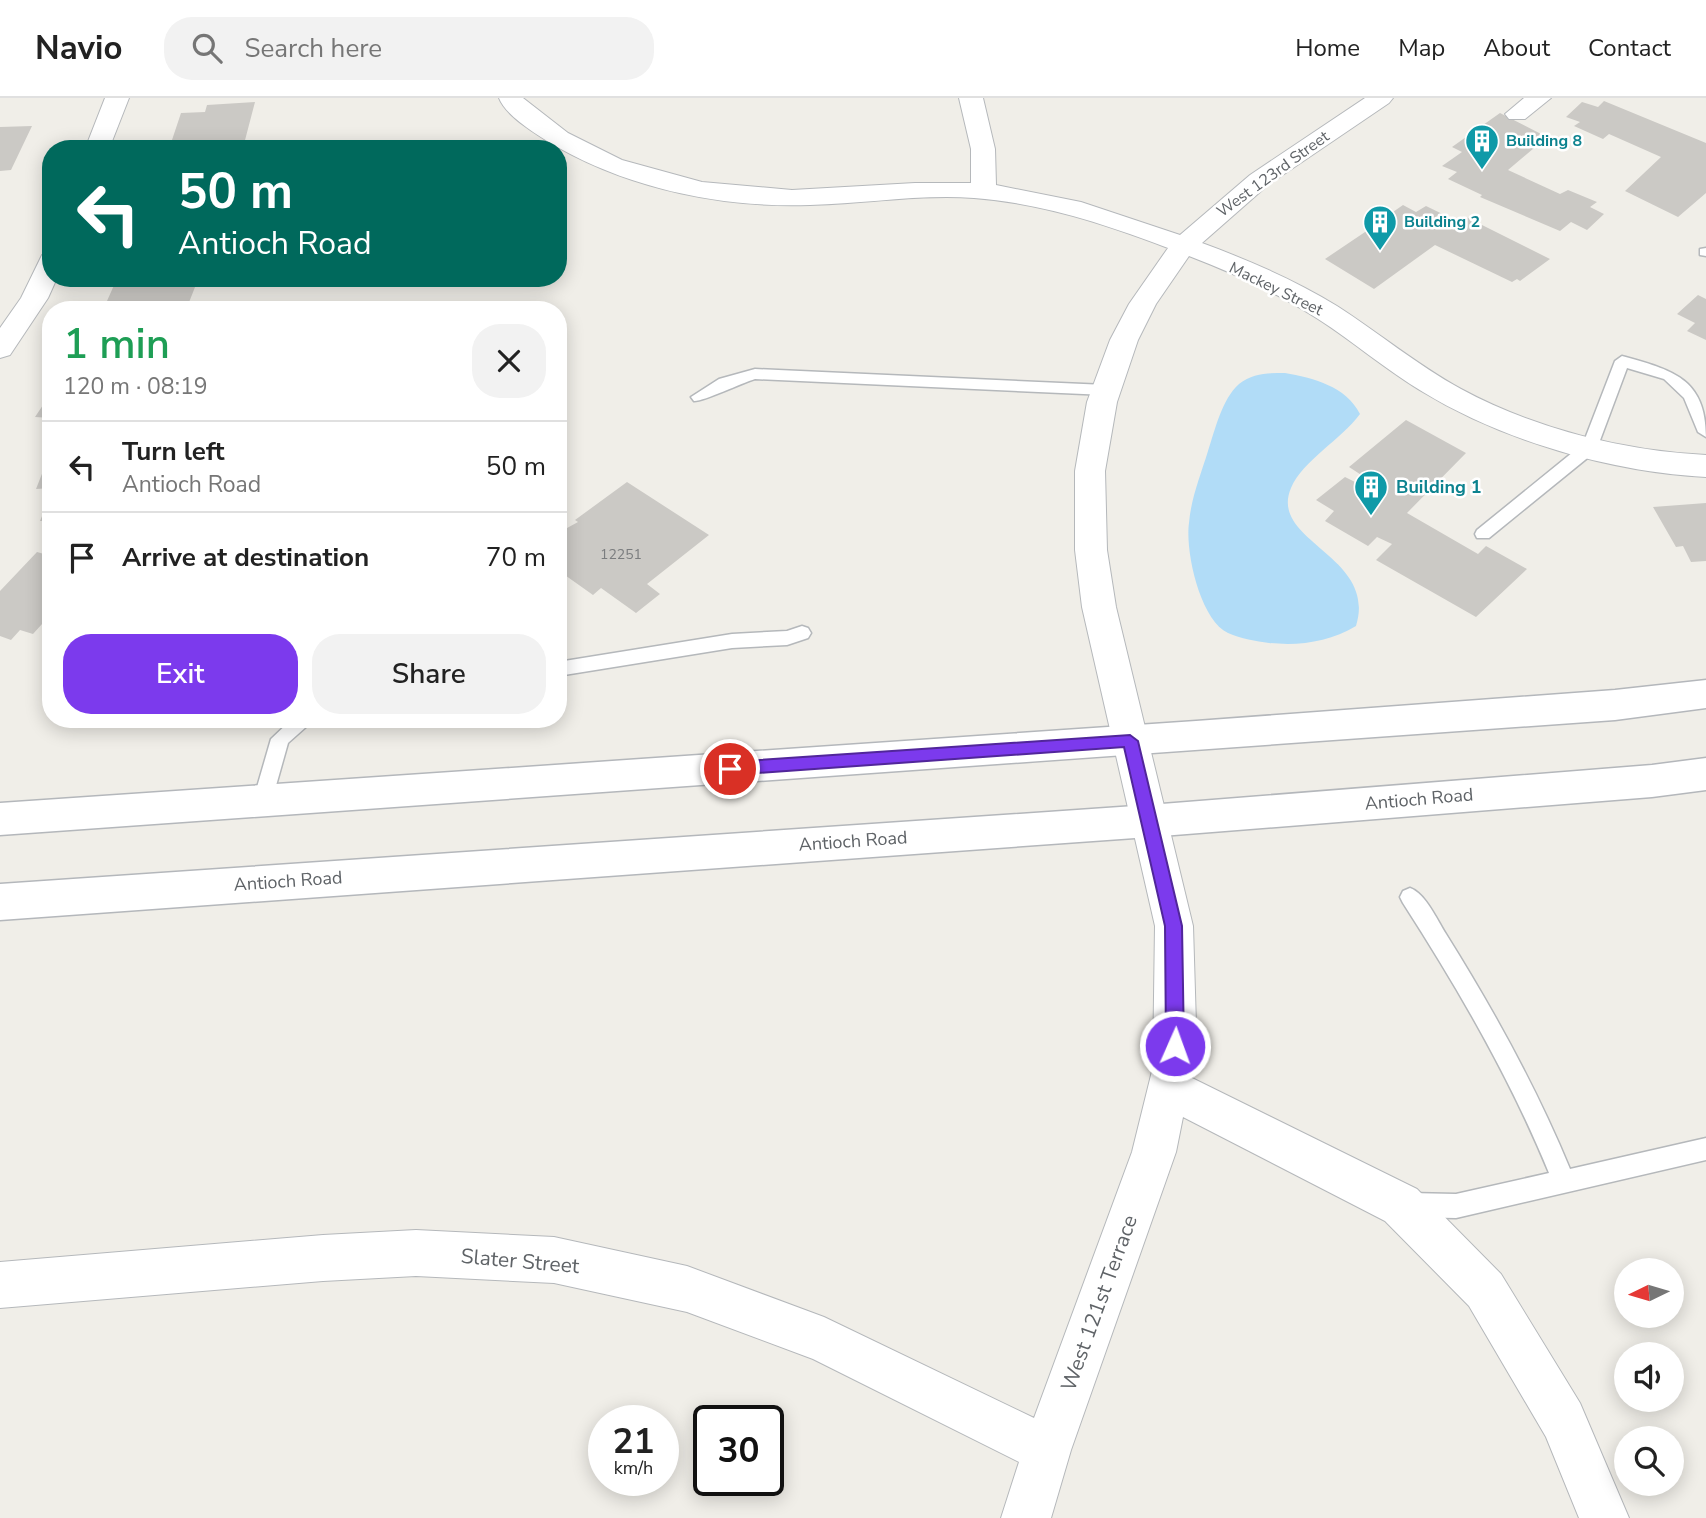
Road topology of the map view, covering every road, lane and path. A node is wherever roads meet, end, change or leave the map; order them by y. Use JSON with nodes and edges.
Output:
{"nodes":[{"id":1,"x":117,"y":98,"type":"edge"},
{"id":2,"x":511,"y":98,"type":"edge"},
{"id":3,"x":971,"y":98,"type":"edge"},
{"id":4,"x":1381,"y":98,"type":"edge"},
{"id":5,"x":1539,"y":98,"type":"edge"},
{"id":6,"x":1517,"y":114,"type":"dead end"},
{"id":7,"x":101,"y":140,"type":"edge"},
{"id":8,"x":564,"y":140,"type":"edge"},
{"id":9,"x":567,"y":142,"type":"edge"},
{"id":10,"x":984,"y":192,"type":"junction"},
{"id":11,"x":1182,"y":247,"type":"junction"},
{"id":12,"x":42,"y":278,"type":"edge"},
{"id":13,"x":0,"y":349,"type":"edge"},
{"id":14,"x":1106,"y":390,"type":"junction"},
{"id":15,"x":699,"y":397,"type":"dead end"},
{"id":16,"x":1706,"y":432,"type":"edge"},
{"id":17,"x":1590,"y":447,"type":"junction"},
{"id":18,"x":1706,"y":466,"type":"edge"},
{"id":19,"x":1483,"y":534,"type":"dead end"},
{"id":20,"x":802,"y":633,"type":"dead end"},
{"id":21,"x":567,"y":668,"type":"edge"},
{"id":22,"x":1706,"y":694,"type":"edge"},
{"id":23,"x":294,"y":728,"type":"edge"},
{"id":24,"x":1130,"y":741,"type":"junction"},
{"id":25,"x":1706,"y":774,"type":"edge"},
{"id":26,"x":263,"y":801,"type":"junction"},
{"id":27,"x":0,"y":819,"type":"edge"},
{"id":28,"x":1149,"y":821,"type":"junction"},
{"id":29,"x":1410,"y":897,"type":"dead end"},
{"id":30,"x":0,"y":902,"type":"edge"},
{"id":31,"x":1169,"y":1087,"type":"junction"},
{"id":32,"x":1706,"y":1149,"type":"edge"},
{"id":33,"x":1564,"y":1181,"type":"junction"},
{"id":34,"x":1401,"y":1205,"type":"junction"},
{"id":35,"x":0,"y":1285,"type":"edge"},
{"id":36,"x":1047,"y":1450,"type":"junction"},
{"id":37,"x":1026,"y":1518,"type":"edge"},
{"id":38,"x":1604,"y":1518,"type":"edge"}],
"edges":[{"from":1,"to":7,"type":"street"},
{"from":2,"to":8,"type":"street","name":"Mackey Street"},
{"from":3,"to":10,"type":"street"},
{"from":4,"to":11,"type":"street","name":"West 123rd Street"},
{"from":5,"to":6,"type":"street"},
{"from":9,"to":10,"type":"street","name":"Mackey Street"},
{"from":10,"to":11,"type":"street","name":"Mackey Street"},
{"from":11,"to":14,"type":"street","name":"West 123rd Street"},
{"from":11,"to":17,"type":"street","name":"Mackey Street"},
{"from":12,"to":13,"type":"street"},
{"from":14,"to":15,"type":"lane"},
{"from":14,"to":24,"type":"street","name":"West 123rd Street"},
{"from":16,"to":17,"type":"lane"},
{"from":17,"to":18,"type":"street","name":"Mackey Street"},
{"from":17,"to":19,"type":"lane"},
{"from":20,"to":21,"type":"lane"},
{"from":22,"to":24,"type":"main road"},
{"from":23,"to":26,"type":"lane"},
{"from":24,"to":26,"type":"main road"},
{"from":24,"to":28,"type":"street","name":"West 121st Terrace"},
{"from":25,"to":28,"type":"main road","name":"Antioch Road"},
{"from":26,"to":27,"type":"main road"},
{"from":28,"to":30,"type":"main road","name":"Antioch Road"},
{"from":28,"to":31,"type":"street","name":"West 121st Terrace"},
{"from":29,"to":33,"type":"lane"},
{"from":31,"to":34,"type":"street"},
{"from":31,"to":36,"type":"street","name":"West 121st Terrace"},
{"from":32,"to":33,"type":"lane"},
{"from":33,"to":34,"type":"lane"},
{"from":34,"to":38,"type":"street"},
{"from":35,"to":36,"type":"street","name":"Slater Street"},
{"from":36,"to":37,"type":"street","name":"West 121st Terrace"}]}
